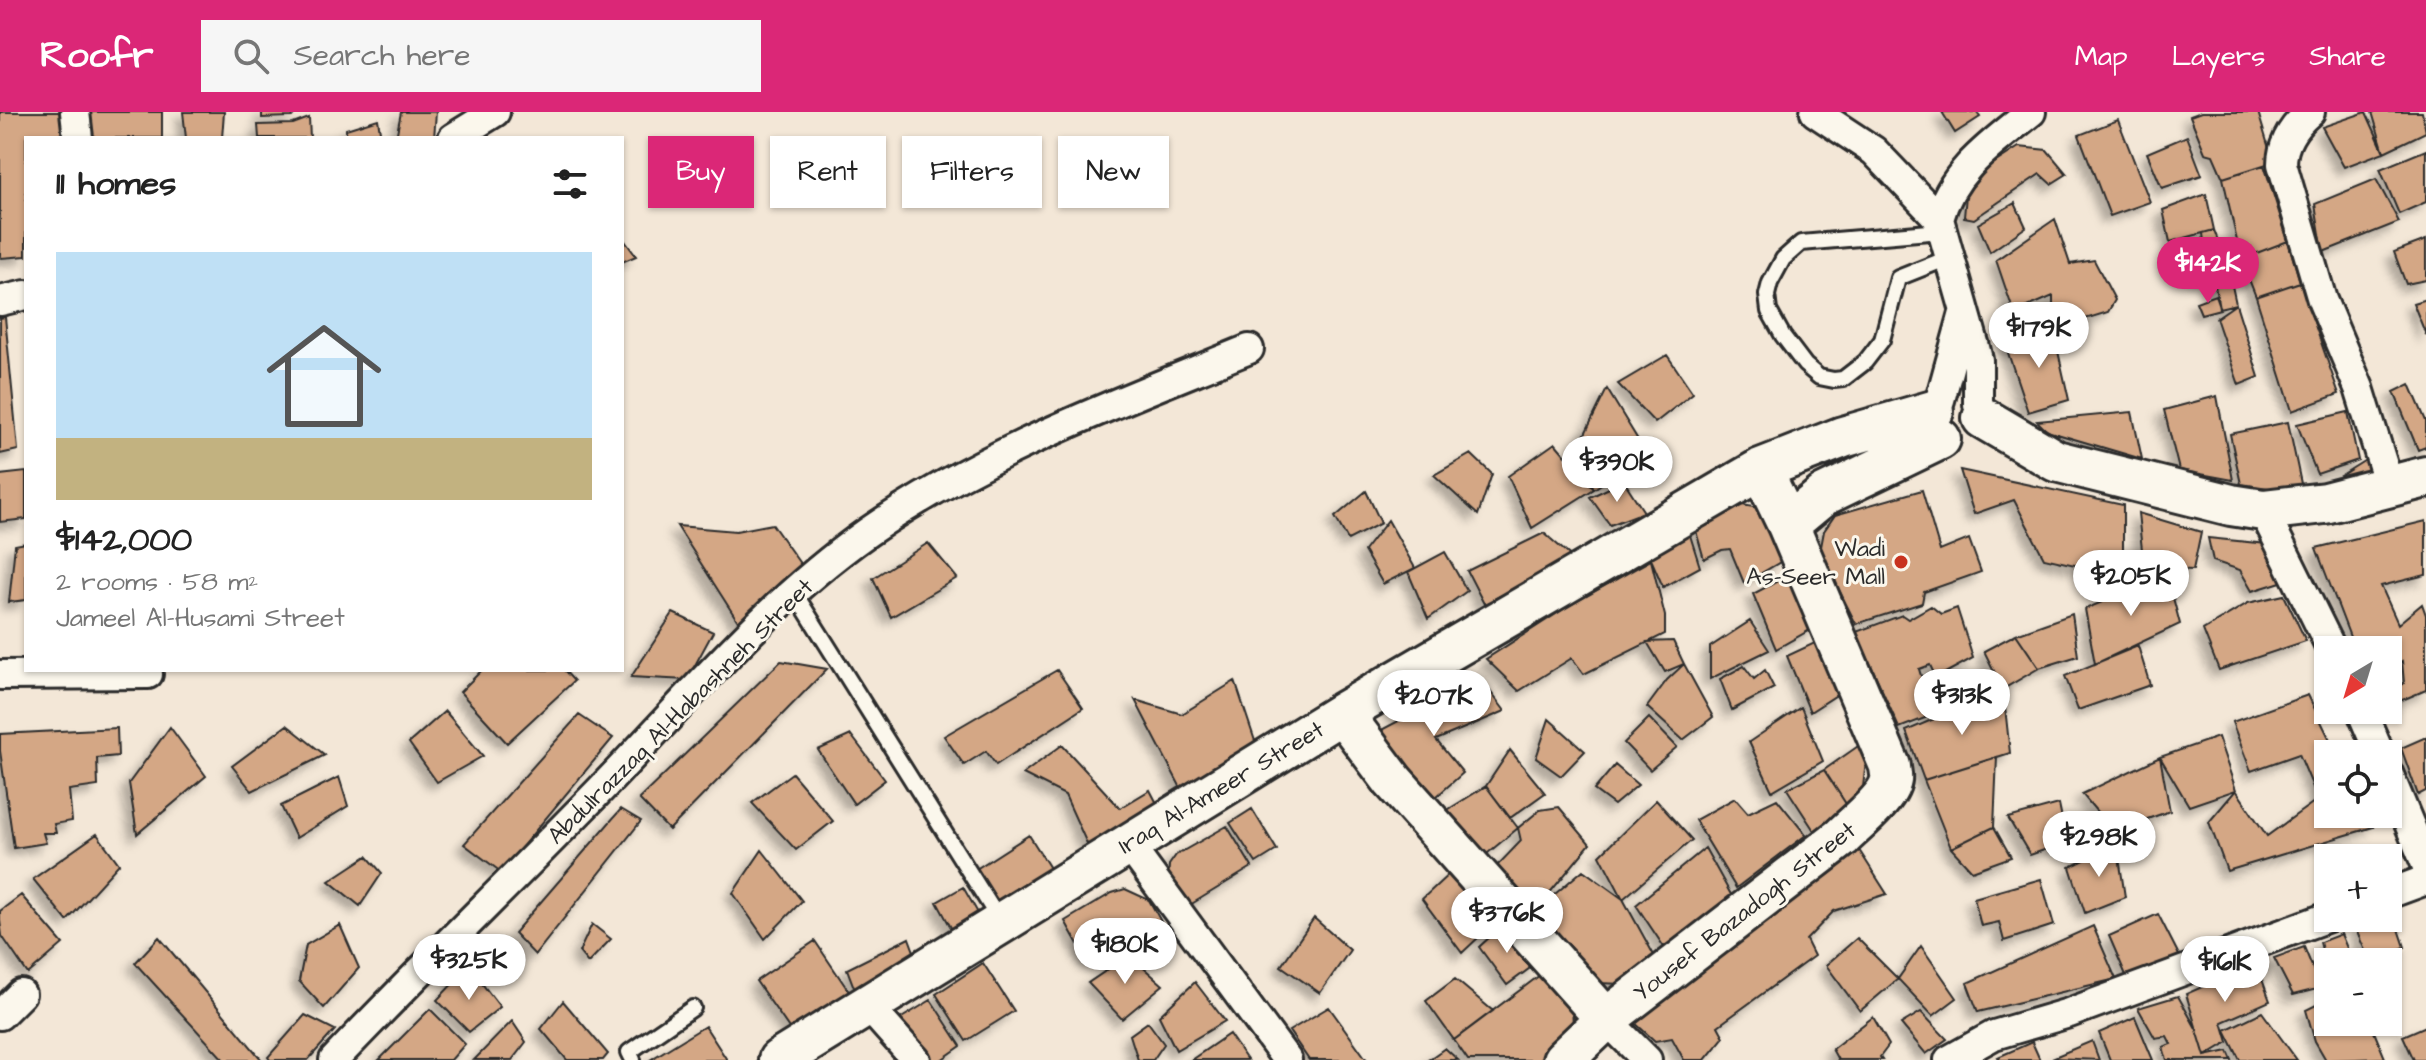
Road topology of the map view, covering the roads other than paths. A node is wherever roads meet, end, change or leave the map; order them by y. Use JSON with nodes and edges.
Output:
{"nodes":[{"id":1,"x":75,"y":112,"type":"edge"},
{"id":2,"x":495,"y":112,"type":"edge"},
{"id":3,"x":1815,"y":112,"type":"edge"},
{"id":4,"x":2031,"y":112,"type":"edge"},
{"id":5,"x":2310,"y":112,"type":"edge"},
{"id":6,"x":78,"y":136,"type":"edge"},
{"id":7,"x":456,"y":136,"type":"edge"},
{"id":8,"x":1942,"y":236,"type":"junction"},
{"id":9,"x":24,"y":295,"type":"edge"},
{"id":10,"x":0,"y":301,"type":"edge"},
{"id":11,"x":1964,"y":312,"type":"junction"},
{"id":12,"x":1249,"y":349,"type":"dead end"},
{"id":13,"x":1958,"y":419,"type":"junction"},
{"id":14,"x":1761,"y":469,"type":"junction"},
{"id":15,"x":2408,"y":482,"type":"edge"},
{"id":16,"x":2263,"y":510,"type":"junction"},
{"id":17,"x":1788,"y":525,"type":"junction"},
{"id":18,"x":794,"y":592,"type":"junction"},
{"id":19,"x":2325,"y":636,"type":"edge"},
{"id":20,"x":148,"y":674,"type":"dead end"},
{"id":21,"x":0,"y":675,"type":"edge"},
{"id":22,"x":1342,"y":713,"type":"junction"},
{"id":23,"x":2402,"y":807,"type":"edge"},
{"id":24,"x":1128,"y":844,"type":"junction"},
{"id":25,"x":2426,"y":864,"type":"edge"},
{"id":26,"x":2426,"y":880,"type":"edge"},
{"id":27,"x":2402,"y":889,"type":"edge"},
{"id":28,"x":1000,"y":922,"type":"junction"},
{"id":29,"x":2314,"y":922,"type":"edge"},
{"id":30,"x":21,"y":994,"type":"dead end"},
{"id":31,"x":868,"y":1006,"type":"junction"},
{"id":32,"x":693,"y":1008,"type":"dead end"},
{"id":33,"x":0,"y":1015,"type":"edge"},
{"id":34,"x":1606,"y":1019,"type":"junction"},
{"id":35,"x":334,"y":1060,"type":"edge"},
{"id":36,"x":633,"y":1060,"type":"edge"},
{"id":37,"x":779,"y":1060,"type":"edge"},
{"id":38,"x":916,"y":1060,"type":"edge"},
{"id":39,"x":1287,"y":1060,"type":"edge"},
{"id":40,"x":1563,"y":1060,"type":"edge"},
{"id":41,"x":1647,"y":1060,"type":"edge"},
{"id":42,"x":1949,"y":1060,"type":"edge"}],
"edges":[{"from":1,"to":6,"type":"street"},
{"from":2,"to":7,"type":"street"},
{"from":3,"to":8,"type":"street"},
{"from":4,"to":8,"type":"street"},
{"from":5,"to":15,"type":"street"},
{"from":8,"to":8,"type":"lane"},
{"from":8,"to":11,"type":"street"},
{"from":9,"to":10,"type":"street"},
{"from":11,"to":13,"type":"street"},
{"from":11,"to":13,"type":"street"},
{"from":12,"to":18,"type":"street","name":"Abdulrazzaq Al-Habashneh Street"},
{"from":13,"to":14,"type":"main road","name":"Iraq Al-Ameer Street"},
{"from":13,"to":16,"type":"main road"},
{"from":13,"to":17,"type":"main road"},
{"from":14,"to":17,"type":"main road"},
{"from":14,"to":22,"type":"main road","name":"Iraq Al-Ameer Street"},
{"from":15,"to":16,"type":"main road"},
{"from":16,"to":19,"type":"street"},
{"from":17,"to":34,"type":"main road","name":"Yousef Bazadogh Street"},
{"from":18,"to":28,"type":"lane"},
{"from":18,"to":35,"type":"street","name":"Abdulrazzaq Al-Habashneh Street"},
{"from":20,"to":21,"type":"street"},
{"from":22,"to":24,"type":"main road","name":"Iraq Al-Ameer Street"},
{"from":22,"to":34,"type":"main road"},
{"from":23,"to":25,"type":"street"},
{"from":24,"to":28,"type":"main road","name":"Iraq Al-Ameer Street"},
{"from":24,"to":39,"type":"street"},
{"from":26,"to":27,"type":"street"},
{"from":28,"to":31,"type":"main road","name":"Iraq Al-Ameer Street"},
{"from":29,"to":42,"type":"street"},
{"from":30,"to":33,"type":"street"},
{"from":31,"to":37,"type":"main road","name":"Iraq Al-Ameer Street"},
{"from":31,"to":38,"type":"street"},
{"from":32,"to":36,"type":"lane"},
{"from":34,"to":40,"type":"main road","name":"Yousef Bazadogh Street"},
{"from":34,"to":41,"type":"street"}]}
